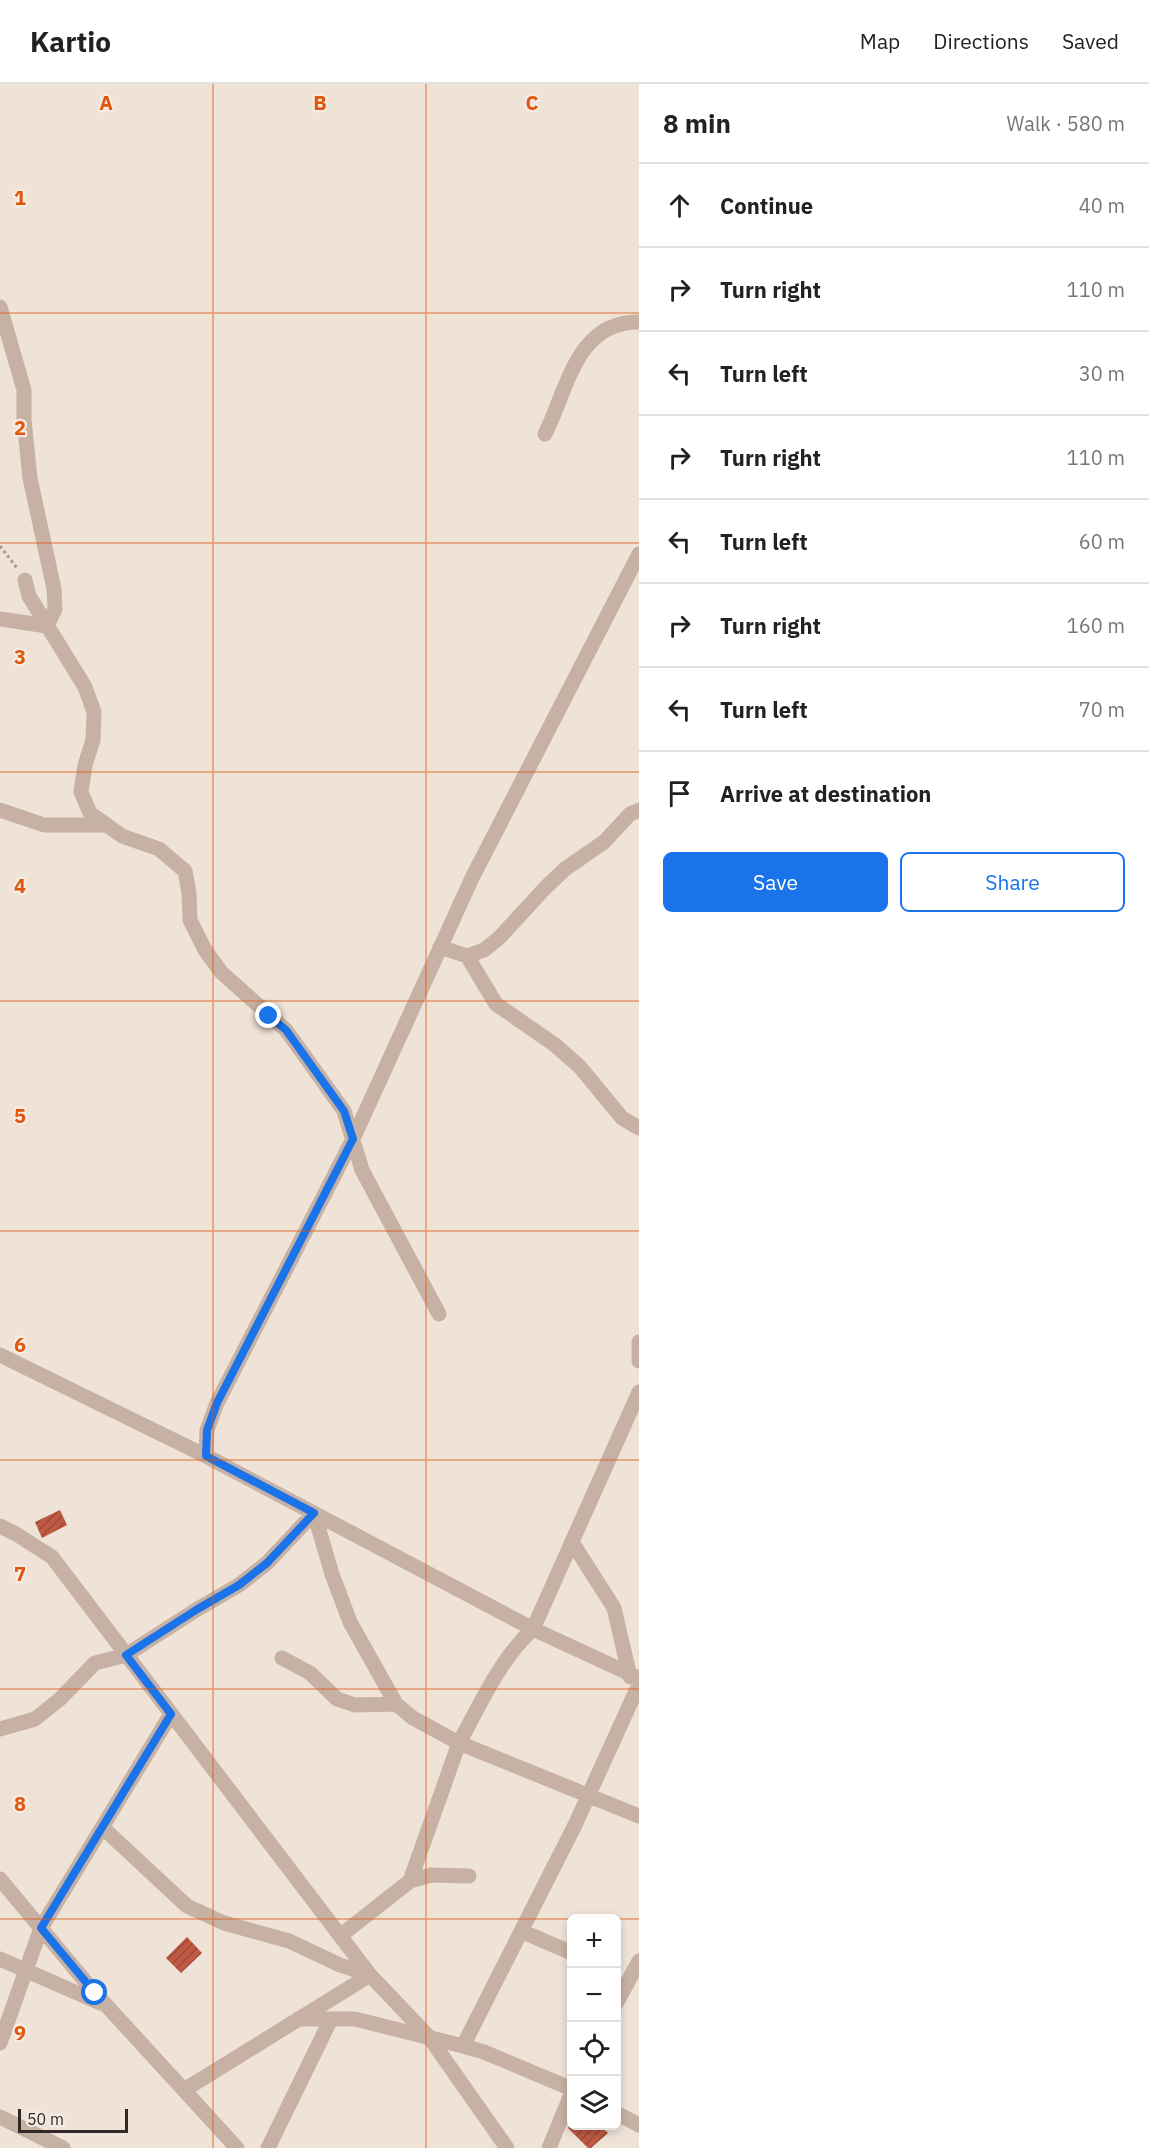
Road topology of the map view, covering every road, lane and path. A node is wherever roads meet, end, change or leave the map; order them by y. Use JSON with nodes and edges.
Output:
{"nodes":[{"id":1,"x":0,"y":307,"type":"edge"},
{"id":2,"x":639,"y":322,"type":"edge"},
{"id":3,"x":545,"y":434,"type":"dead end"},
{"id":4,"x":0,"y":546,"type":"edge"},
{"id":5,"x":639,"y":554,"type":"edge"},
{"id":6,"x":25,"y":580,"type":"joint"},
{"id":7,"x":0,"y":619,"type":"edge"},
{"id":8,"x":47,"y":626,"type":"junction"},
{"id":9,"x":0,"y":810,"type":"edge"},
{"id":10,"x":639,"y":810,"type":"edge"},
{"id":11,"x":106,"y":825,"type":"junction"},
{"id":12,"x":440,"y":947,"type":"junction"},
{"id":13,"x":467,"y":956,"type":"junction"},
{"id":14,"x":639,"y":1128,"type":"edge"},
{"id":15,"x":353,"y":1139,"type":"junction"},
{"id":16,"x":439,"y":1314,"type":"dead end"},
{"id":17,"x":639,"y":1342,"type":"edge"},
{"id":18,"x":0,"y":1355,"type":"edge"},
{"id":19,"x":639,"y":1361,"type":"edge"},
{"id":20,"x":639,"y":1392,"type":"edge"},
{"id":21,"x":206,"y":1456,"type":"junction"},
{"id":22,"x":314,"y":1513,"type":"junction"},
{"id":23,"x":0,"y":1526,"type":"edge"},
{"id":24,"x":572,"y":1542,"type":"junction"},
{"id":25,"x":533,"y":1629,"type":"junction"},
{"id":26,"x":126,"y":1655,"type":"junction"},
{"id":27,"x":282,"y":1658,"type":"dead end"},
{"id":28,"x":636,"y":1684,"type":"edge"},
{"id":29,"x":396,"y":1704,"type":"junction"},
{"id":30,"x":171,"y":1714,"type":"junction"},
{"id":31,"x":0,"y":1729,"type":"edge"},
{"id":32,"x":459,"y":1743,"type":"junction"},
{"id":33,"x":589,"y":1796,"type":"junction"},
{"id":34,"x":639,"y":1816,"type":"edge"},
{"id":35,"x":102,"y":1827,"type":"junction"},
{"id":36,"x":469,"y":1876,"type":"dead end"},
{"id":37,"x":0,"y":1879,"type":"edge"},
{"id":38,"x":410,"y":1881,"type":"junction"},
{"id":39,"x":41,"y":1928,"type":"junction"},
{"id":40,"x":522,"y":1931,"type":"junction"},
{"id":41,"x":340,"y":1935,"type":"junction"},
{"id":42,"x":567,"y":1951,"type":"edge"},
{"id":43,"x":0,"y":1959,"type":"edge"},
{"id":44,"x":639,"y":1960,"type":"edge"},
{"id":45,"x":25,"y":1972,"type":"junction"},
{"id":46,"x":370,"y":1975,"type":"junction"},
{"id":47,"x":623,"y":1977,"type":"edge"},
{"id":48,"x":105,"y":2005,"type":"junction"},
{"id":49,"x":298,"y":2019,"type":"junction"},
{"id":50,"x":331,"y":2019,"type":"junction"},
{"id":51,"x":429,"y":2037,"type":"junction"},
{"id":52,"x":0,"y":2043,"type":"edge"},
{"id":53,"x":463,"y":2046,"type":"junction"},
{"id":54,"x":567,"y":2088,"type":"edge"},
{"id":55,"x":184,"y":2090,"type":"junction"},
{"id":56,"x":567,"y":2103,"type":"edge"},
{"id":57,"x":621,"y":2116,"type":"edge"},
{"id":58,"x":0,"y":2117,"type":"edge"},
{"id":59,"x":639,"y":2125,"type":"edge"},
{"id":60,"x":63,"y":2148,"type":"edge"},
{"id":61,"x":237,"y":2148,"type":"edge"},
{"id":62,"x":268,"y":2148,"type":"edge"},
{"id":63,"x":507,"y":2148,"type":"edge"},
{"id":64,"x":549,"y":2148,"type":"edge"}],
"edges":[{"from":1,"to":8,"type":"street"},
{"from":2,"to":3,"type":"street"},
{"from":4,"to":6,"type":"path"},
{"from":5,"to":12,"type":"street"},
{"from":6,"to":8,"type":"street"},
{"from":7,"to":8,"type":"street"},
{"from":8,"to":11,"type":"street"},
{"from":9,"to":11,"type":"street"},
{"from":10,"to":13,"type":"street"},
{"from":11,"to":15,"type":"street"},
{"from":12,"to":13,"type":"street"},
{"from":12,"to":15,"type":"street"},
{"from":13,"to":14,"type":"street"},
{"from":15,"to":16,"type":"street"},
{"from":15,"to":21,"type":"street"},
{"from":17,"to":19,"type":"street"},
{"from":18,"to":21,"type":"street"},
{"from":20,"to":24,"type":"street"},
{"from":21,"to":22,"type":"street"},
{"from":22,"to":25,"type":"street"},
{"from":22,"to":26,"type":"street"},
{"from":22,"to":29,"type":"street"},
{"from":23,"to":26,"type":"street"},
{"from":24,"to":25,"type":"street"},
{"from":24,"to":28,"type":"street"},
{"from":25,"to":28,"type":"street"},
{"from":25,"to":32,"type":"street"},
{"from":26,"to":30,"type":"street"},
{"from":26,"to":31,"type":"street"},
{"from":27,"to":29,"type":"street"},
{"from":28,"to":33,"type":"street"},
{"from":29,"to":32,"type":"street"},
{"from":30,"to":35,"type":"street"},
{"from":30,"to":41,"type":"street"},
{"from":32,"to":33,"type":"street"},
{"from":32,"to":38,"type":"street"},
{"from":33,"to":34,"type":"street"},
{"from":33,"to":40,"type":"street"},
{"from":35,"to":39,"type":"street"},
{"from":35,"to":46,"type":"street"},
{"from":36,"to":38,"type":"street"},
{"from":37,"to":39,"type":"street"},
{"from":38,"to":41,"type":"street"},
{"from":39,"to":45,"type":"street"},
{"from":39,"to":48,"type":"street"},
{"from":40,"to":42,"type":"street"},
{"from":40,"to":53,"type":"street"},
{"from":41,"to":46,"type":"street"},
{"from":43,"to":45,"type":"street"},
{"from":44,"to":47,"type":"street"},
{"from":45,"to":48,"type":"street"},
{"from":45,"to":52,"type":"street"},
{"from":46,"to":49,"type":"street"},
{"from":46,"to":51,"type":"street"},
{"from":48,"to":55,"type":"street"},
{"from":49,"to":50,"type":"street"},
{"from":49,"to":55,"type":"street"},
{"from":50,"to":51,"type":"street"},
{"from":50,"to":62,"type":"street"},
{"from":51,"to":53,"type":"street"},
{"from":51,"to":63,"type":"street"},
{"from":53,"to":54,"type":"street"},
{"from":55,"to":61,"type":"street"},
{"from":56,"to":64,"type":"street"},
{"from":57,"to":59,"type":"street"},
{"from":58,"to":60,"type":"street"}]}
